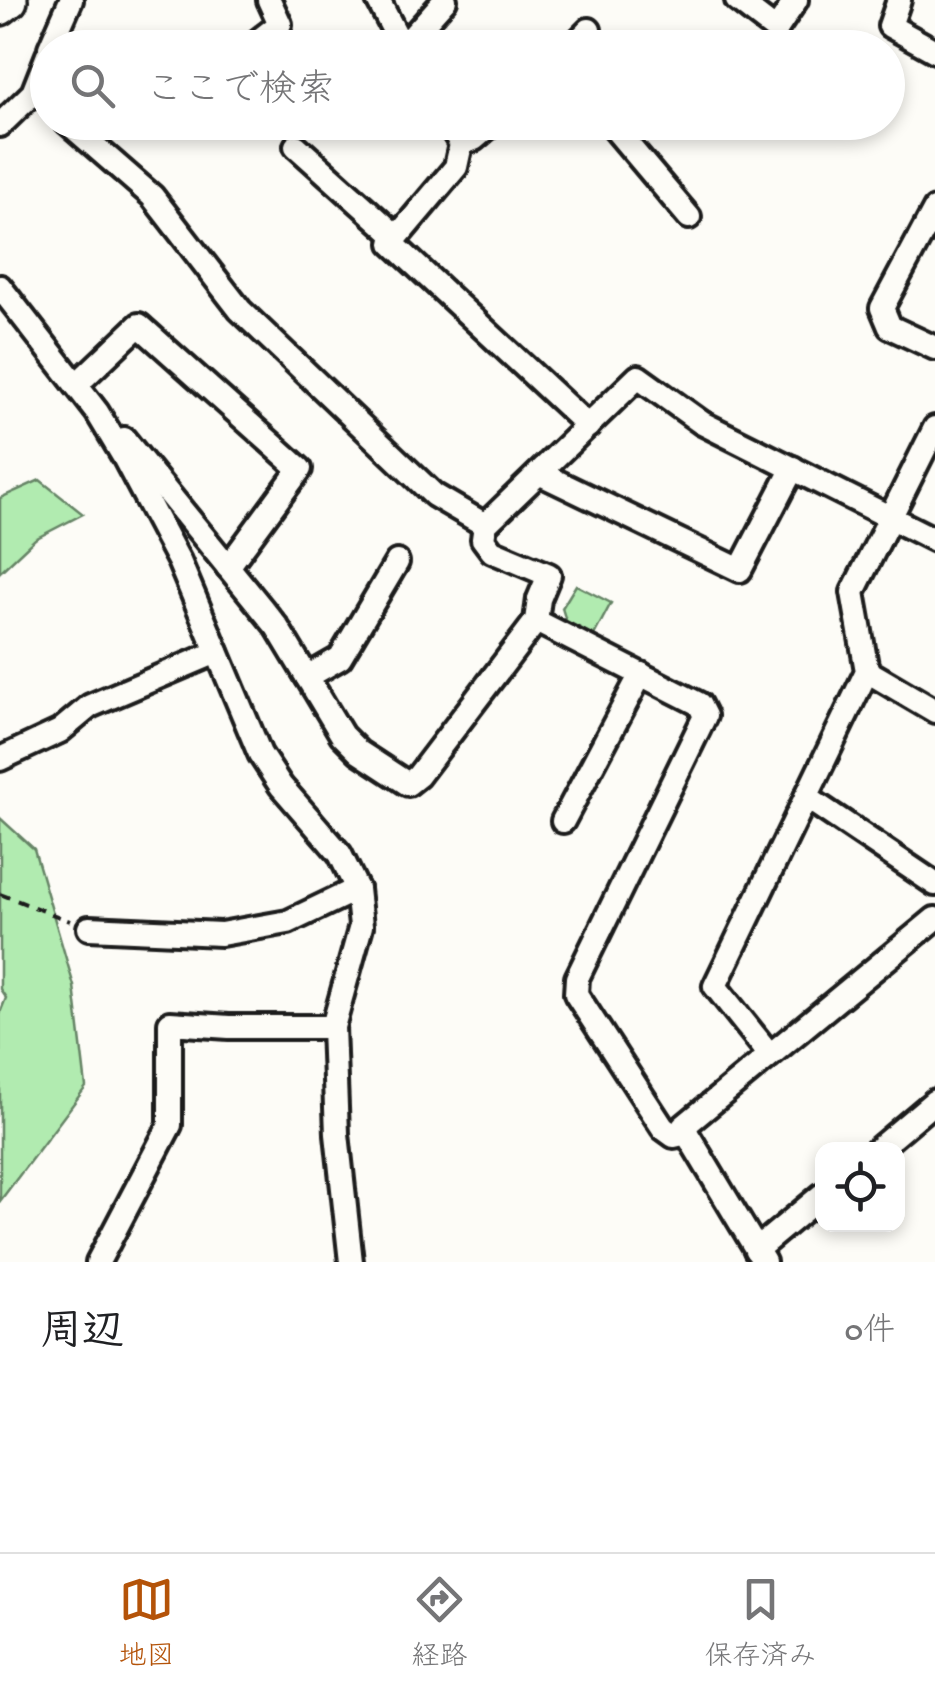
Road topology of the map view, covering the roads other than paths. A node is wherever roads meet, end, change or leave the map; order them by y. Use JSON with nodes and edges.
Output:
{"nodes":[{"id":1,"x":8,"y":0,"type":"edge"},
{"id":2,"x":71,"y":0,"type":"edge"},
{"id":3,"x":269,"y":0,"type":"edge"},
{"id":4,"x":378,"y":0,"type":"edge"},
{"id":5,"x":445,"y":0,"type":"edge"},
{"id":6,"x":737,"y":0,"type":"edge"},
{"id":7,"x":796,"y":0,"type":"edge"},
{"id":8,"x":898,"y":0,"type":"edge"},
{"id":9,"x":0,"y":7,"type":"edge"},
{"id":10,"x":58,"y":30,"type":"edge"},
{"id":11,"x":272,"y":30,"type":"edge"},
{"id":12,"x":394,"y":30,"type":"edge"},
{"id":13,"x":418,"y":30,"type":"edge"},
{"id":14,"x":897,"y":30,"type":"edge"},
{"id":15,"x":905,"y":34,"type":"edge"},
{"id":16,"x":935,"y":51,"type":"edge"},
{"id":17,"x":30,"y":106,"type":"edge"},
{"id":18,"x":0,"y":125,"type":"edge"},
{"id":19,"x":88,"y":140,"type":"edge"},
{"id":20,"x":459,"y":140,"type":"edge"},
{"id":21,"x":469,"y":140,"type":"edge"},
{"id":22,"x":624,"y":140,"type":"edge"},
{"id":23,"x":461,"y":144,"type":"junction"},
{"id":24,"x":296,"y":146,"type":"dead end"},
{"id":25,"x":935,"y":209,"type":"edge"},
{"id":26,"x":689,"y":217,"type":"dead end"},
{"id":27,"x":397,"y":236,"type":"junction"},
{"id":28,"x":0,"y":288,"type":"edge"},
{"id":29,"x":935,"y":348,"type":"edge"},
{"id":30,"x":76,"y":385,"type":"junction"},
{"id":31,"x":97,"y":412,"type":"junction"},
{"id":32,"x":588,"y":426,"type":"junction"},
{"id":33,"x":935,"y":428,"type":"edge"},
{"id":34,"x":793,"y":468,"type":"junction"},
{"id":35,"x":541,"y":474,"type":"junction"},
{"id":36,"x":890,"y":518,"type":"junction"},
{"id":37,"x":485,"y":525,"type":"junction"},
{"id":38,"x":935,"y":540,"type":"edge"},
{"id":39,"x":396,"y":562,"type":"dead end"},
{"id":40,"x":228,"y":567,"type":"junction"},
{"id":41,"x":536,"y":621,"type":"junction"},
{"id":42,"x":217,"y":652,"type":"junction"},
{"id":43,"x":867,"y":672,"type":"junction"},
{"id":44,"x":641,"y":674,"type":"junction"},
{"id":45,"x":307,"y":677,"type":"junction"},
{"id":46,"x":935,"y":711,"type":"edge"},
{"id":47,"x":0,"y":759,"type":"edge"},
{"id":48,"x":806,"y":797,"type":"junction"},
{"id":49,"x":563,"y":821,"type":"dead end"},
{"id":50,"x":935,"y":884,"type":"edge"},
{"id":51,"x":357,"y":889,"type":"junction"},
{"id":52,"x":935,"y":920,"type":"edge"},
{"id":53,"x":89,"y":928,"type":"road end"},
{"id":54,"x":332,"y":1027,"type":"junction"},
{"id":55,"x":770,"y":1055,"type":"junction"},
{"id":56,"x":935,"y":1102,"type":"edge"},
{"id":57,"x":687,"y":1132,"type":"junction"},
{"id":58,"x":887,"y":1142,"type":"edge"},
{"id":59,"x":815,"y":1202,"type":"edge"},
{"id":60,"x":760,"y":1256,"type":"edge"},
{"id":61,"x":98,"y":1262,"type":"edge"},
{"id":62,"x":351,"y":1262,"type":"edge"}],
"edges":[{"from":1,"to":9,"type":"main road"},
{"from":2,"to":10,"type":"street"},
{"from":3,"to":11,"type":"street"},
{"from":4,"to":12,"type":"street"},
{"from":5,"to":13,"type":"street"},
{"from":6,"to":7,"type":"street"},
{"from":8,"to":14,"type":"street"},
{"from":15,"to":16,"type":"street"},
{"from":17,"to":18,"type":"street"},
{"from":19,"to":37,"type":"street"},
{"from":20,"to":23,"type":"street"},
{"from":21,"to":23,"type":"street"},
{"from":22,"to":26,"type":"street"},
{"from":23,"to":27,"type":"street"},
{"from":24,"to":27,"type":"street"},
{"from":25,"to":29,"type":"street"},
{"from":27,"to":32,"type":"street"},
{"from":28,"to":30,"type":"street"},
{"from":30,"to":31,"type":"street"},
{"from":30,"to":40,"type":"street"},
{"from":31,"to":40,"type":"street"},
{"from":31,"to":42,"type":"street"},
{"from":32,"to":34,"type":"street"},
{"from":32,"to":35,"type":"street"},
{"from":33,"to":36,"type":"street"},
{"from":34,"to":35,"type":"street"},
{"from":34,"to":36,"type":"street"},
{"from":35,"to":37,"type":"street"},
{"from":36,"to":38,"type":"street"},
{"from":36,"to":43,"type":"street"},
{"from":37,"to":41,"type":"street"},
{"from":39,"to":45,"type":"street"},
{"from":40,"to":45,"type":"street"},
{"from":41,"to":44,"type":"street"},
{"from":41,"to":45,"type":"street"},
{"from":42,"to":47,"type":"street"},
{"from":42,"to":51,"type":"street"},
{"from":43,"to":46,"type":"street"},
{"from":43,"to":48,"type":"street"},
{"from":44,"to":49,"type":"street"},
{"from":44,"to":57,"type":"street"},
{"from":48,"to":50,"type":"street"},
{"from":48,"to":55,"type":"street"},
{"from":51,"to":53,"type":"street"},
{"from":51,"to":54,"type":"street"},
{"from":52,"to":55,"type":"street"},
{"from":54,"to":61,"type":"street"},
{"from":54,"to":62,"type":"street"},
{"from":55,"to":57,"type":"street"},
{"from":56,"to":58,"type":"street"},
{"from":57,"to":60,"type":"street"},
{"from":59,"to":60,"type":"street"}]}
